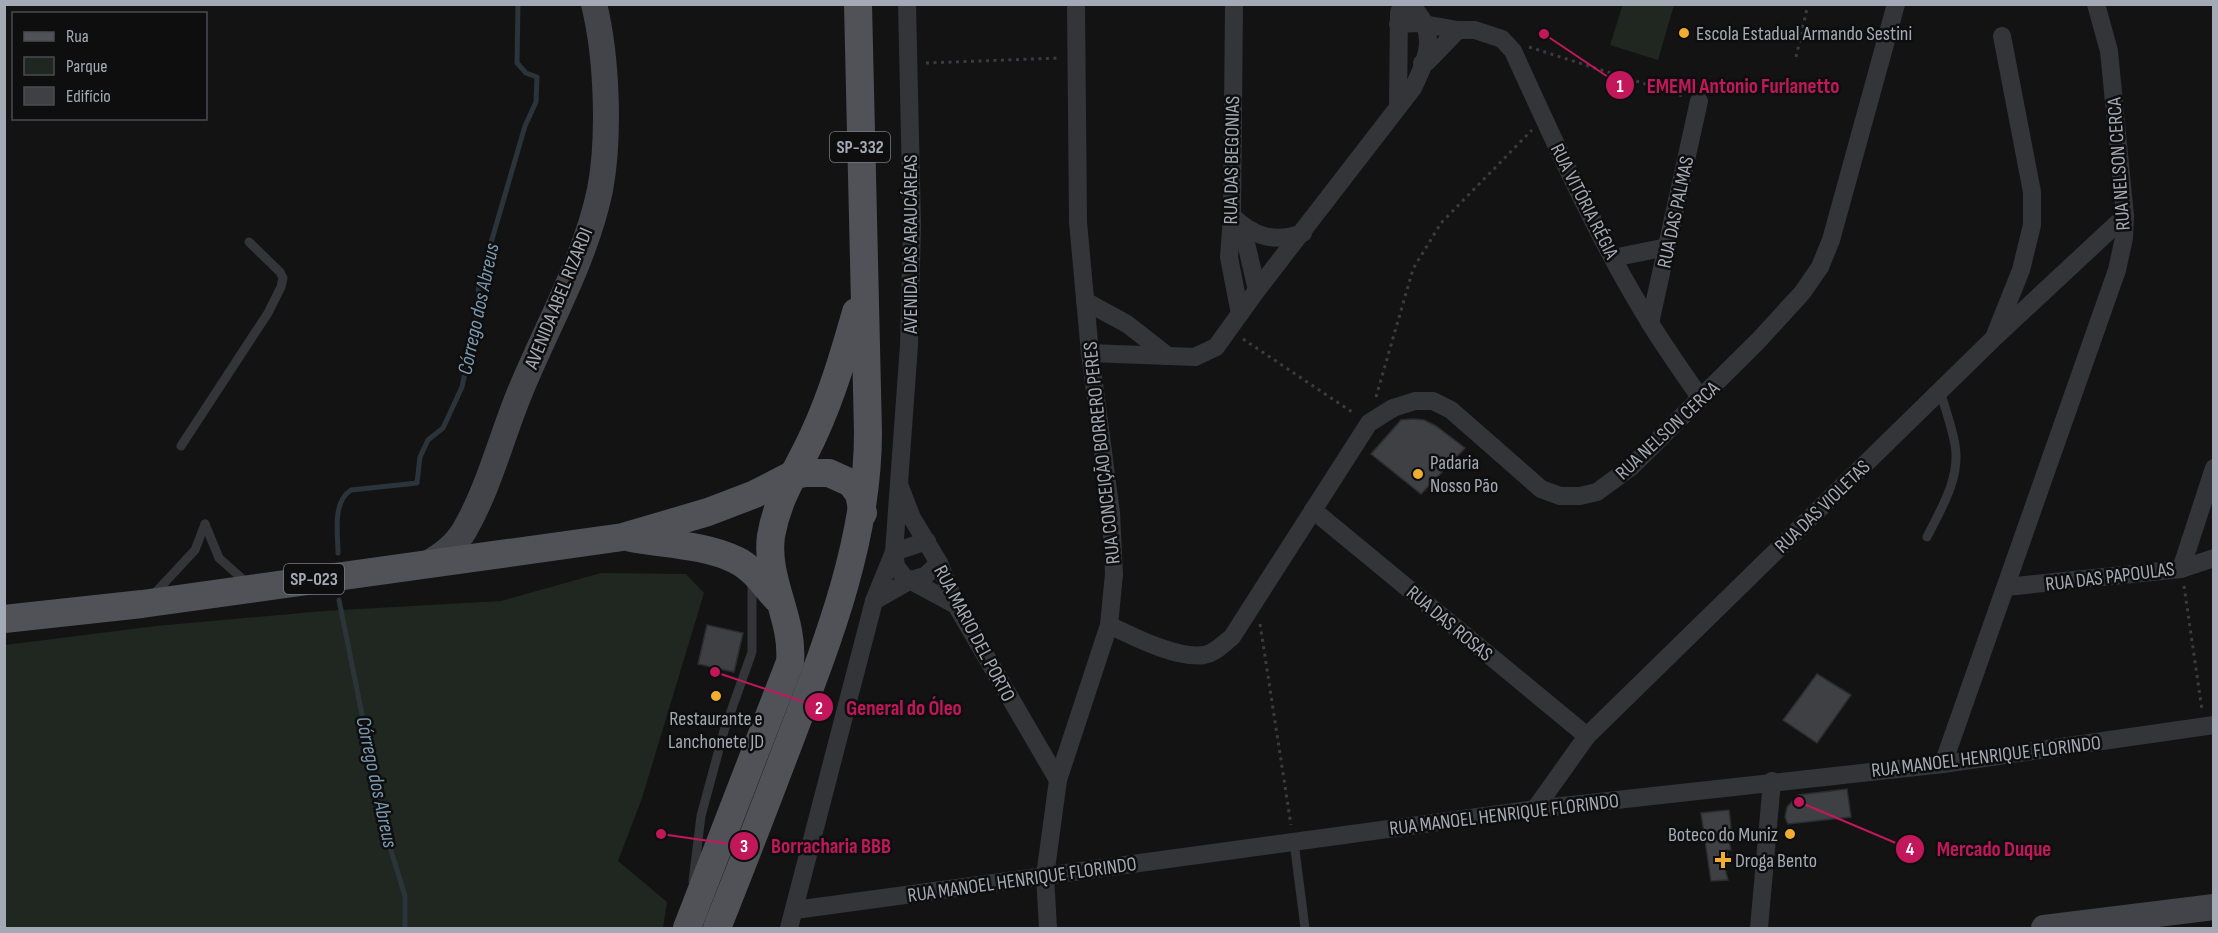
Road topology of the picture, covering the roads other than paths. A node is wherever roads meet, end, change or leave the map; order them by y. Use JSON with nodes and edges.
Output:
{"nodes":[{"id":1,"x":594,"y":4,"type":"edge"},
{"id":2,"x":858,"y":4,"type":"edge"},
{"id":3,"x":907,"y":4,"type":"edge"},
{"id":4,"x":1076,"y":4,"type":"edge"},
{"id":5,"x":1234,"y":4,"type":"edge"},
{"id":6,"x":1399,"y":4,"type":"edge"},
{"id":7,"x":1409,"y":4,"type":"edge"},
{"id":8,"x":1896,"y":4,"type":"edge"},
{"id":9,"x":2096,"y":4,"type":"edge"},
{"id":10,"x":1398,"y":24,"type":"junction"},
{"id":11,"x":1427,"y":25,"type":"junction"},
{"id":12,"x":1458,"y":30,"type":"junction"},
{"id":13,"x":2002,"y":36,"type":"dead end"},
{"id":14,"x":1400,"y":59,"type":"junction"},
{"id":15,"x":1424,"y":62,"type":"junction"},
{"id":16,"x":1699,"y":101,"type":"road end"},
{"id":17,"x":1398,"y":106,"type":"junction"},
{"id":18,"x":2125,"y":216,"type":"junction"},
{"id":19,"x":1237,"y":221,"type":"junction"},
{"id":20,"x":1303,"y":233,"type":"junction"},
{"id":21,"x":249,"y":243,"type":"dead end"},
{"id":22,"x":1667,"y":247,"type":"junction"},
{"id":23,"x":1613,"y":258,"type":"junction"},
{"id":24,"x":862,"y":290,"type":"junction"},
{"id":25,"x":1257,"y":290,"type":"junction"},
{"id":26,"x":1085,"y":301,"type":"junction"},
{"id":27,"x":1240,"y":314,"type":"junction"},
{"id":28,"x":1650,"y":323,"type":"junction"},
{"id":29,"x":1993,"y":339,"type":"junction"},
{"id":30,"x":1090,"y":353,"type":"junction"},
{"id":31,"x":1168,"y":356,"type":"junction"},
{"id":32,"x":1940,"y":391,"type":"junction"},
{"id":33,"x":1701,"y":399,"type":"junction"},
{"id":34,"x":829,"y":400,"type":"junction"},
{"id":35,"x":180,"y":446,"type":"dead end"},
{"id":36,"x":2214,"y":468,"type":"edge"},
{"id":37,"x":790,"y":476,"type":"junction"},
{"id":38,"x":898,"y":482,"type":"junction"},
{"id":39,"x":1313,"y":510,"type":"junction"},
{"id":40,"x":708,"y":512,"type":"junction"},
{"id":41,"x":863,"y":513,"type":"junction"},
{"id":42,"x":623,"y":537,"type":"junction"},
{"id":43,"x":1928,"y":537,"type":"dead end"},
{"id":44,"x":927,"y":541,"type":"junction"},
{"id":45,"x":894,"y":552,"type":"junction"},
{"id":46,"x":2214,"y":558,"type":"edge"},
{"id":47,"x":939,"y":563,"type":"junction"},
{"id":48,"x":427,"y":564,"type":"junction"},
{"id":49,"x":2181,"y":568,"type":"junction"},
{"id":50,"x":753,"y":571,"type":"junction"},
{"id":51,"x":911,"y":580,"type":"junction"},
{"id":52,"x":252,"y":587,"type":"junction"},
{"id":53,"x":2006,"y":587,"type":"junction"},
{"id":54,"x":874,"y":601,"type":"junction"},
{"id":55,"x":781,"y":603,"type":"junction"},
{"id":56,"x":142,"y":604,"type":"junction"},
{"id":57,"x":956,"y":605,"type":"junction"},
{"id":58,"x":4,"y":619,"type":"edge"},
{"id":59,"x":1109,"y":626,"type":"junction"},
{"id":60,"x":2209,"y":726,"type":"edge"},
{"id":61,"x":1587,"y":736,"type":"junction"},
{"id":62,"x":1943,"y":764,"type":"junction"},
{"id":63,"x":1058,"y":780,"type":"junction"},
{"id":64,"x":1772,"y":781,"type":"junction"},
{"id":65,"x":1535,"y":809,"type":"junction"},
{"id":66,"x":1294,"y":842,"type":"junction"},
{"id":67,"x":1045,"y":876,"type":"junction"},
{"id":68,"x":2214,"y":907,"type":"edge"},
{"id":69,"x":795,"y":910,"type":"junction"},
{"id":70,"x":687,"y":927,"type":"edge"},
{"id":71,"x":717,"y":928,"type":"edge"},
{"id":72,"x":789,"y":928,"type":"edge"},
{"id":73,"x":1048,"y":928,"type":"edge"},
{"id":74,"x":1305,"y":928,"type":"edge"},
{"id":75,"x":1759,"y":928,"type":"edge"},
{"id":76,"x":2044,"y":928,"type":"edge"}],
"edges":[{"from":1,"to":48,"type":"street","name":"AVENIDA ABEL RIZARDI"},
{"from":2,"to":24,"type":"main road","number":"SP-332"},
{"from":3,"to":38,"type":"street","name":"AVENIDA DAS ARAUCÁREAS"},
{"from":4,"to":26,"type":"street","name":"RUA CONCEIÇÃO BORRERO PERES"},
{"from":5,"to":19,"type":"street","name":"RUA DAS BEGONIAS"},
{"from":6,"to":10,"type":"street"},
{"from":7,"to":11,"type":"street"},
{"from":8,"to":33,"type":"street","name":"RUA NELSON CERCA"},
{"from":9,"to":18,"type":"street","name":"RUA NELSON CERCA"},
{"from":10,"to":11,"type":"street"},
{"from":10,"to":14,"type":"street"},
{"from":11,"to":12,"type":"street"},
{"from":11,"to":15,"type":"street"},
{"from":12,"to":15,"type":"street"},
{"from":12,"to":23,"type":"street","name":"RUA VITÓRIA RÉGIA"},
{"from":13,"to":29,"type":"street"},
{"from":14,"to":15,"type":"street"},
{"from":14,"to":17,"type":"street"},
{"from":15,"to":17,"type":"street"},
{"from":16,"to":22,"type":"street","name":"RUA DAS PALMAS"},
{"from":17,"to":20,"type":"street"},
{"from":18,"to":29,"type":"street","name":"RUA DAS VIOLETAS"},
{"from":18,"to":53,"type":"street","name":"RUA NELSON CERCA"},
{"from":19,"to":20,"type":"street"},
{"from":19,"to":25,"type":"street","name":"RUA DAS BEGONIAS"},
{"from":19,"to":27,"type":"street","name":"RUA DAS BEGONIAS"},
{"from":20,"to":25,"type":"street"},
{"from":21,"to":35,"type":"lane"},
{"from":22,"to":23,"type":"street"},
{"from":22,"to":28,"type":"street","name":"RUA DAS PALMAS"},
{"from":23,"to":28,"type":"street","name":"RUA VITÓRIA RÉGIA"},
{"from":24,"to":34,"type":"main road","number":"SP-332"},
{"from":24,"to":41,"type":"main road","number":"SP-332"},
{"from":25,"to":27,"type":"street"},
{"from":26,"to":30,"type":"street","name":"RUA CONCEIÇÃO BORRERO PERES"},
{"from":26,"to":31,"type":"street"},
{"from":27,"to":31,"type":"street"},
{"from":28,"to":33,"type":"street","name":"RUA VITÓRIA RÉGIA"},
{"from":29,"to":32,"type":"street","name":"RUA DAS VIOLETAS"},
{"from":30,"to":31,"type":"street"},
{"from":30,"to":59,"type":"street","name":"RUA CONCEIÇÃO BORRERO PERES"},
{"from":32,"to":43,"type":"lane"},
{"from":32,"to":61,"type":"street","name":"RUA DAS VIOLETAS"},
{"from":33,"to":39,"type":"street","name":"RUA NELSON CERCA"},
{"from":34,"to":37,"type":"main road","number":"SP-332"},
{"from":34,"to":40,"type":"main road"},
{"from":36,"to":49,"type":"street"},
{"from":37,"to":40,"type":"main road","number":"SP-023"},
{"from":37,"to":41,"type":"main road"},
{"from":37,"to":55,"type":"main road","number":"SP-332"},
{"from":38,"to":44,"type":"street","name":"RUA MARIO DEL PORTO"},
{"from":38,"to":45,"type":"street","name":"AVENIDA DAS ARAUCÁREAS"},
{"from":39,"to":59,"type":"street","name":"RUA NELSON CERCA"},
{"from":39,"to":61,"type":"street","name":"RUA DAS ROSAS"},
{"from":40,"to":42,"type":"main road","number":"SP-023"},
{"from":41,"to":71,"type":"main road","number":"SP-332"},
{"from":42,"to":48,"type":"main road","number":"SP-023"},
{"from":42,"to":50,"type":"main road","number":"SP-023"},
{"from":44,"to":45,"type":"street"},
{"from":44,"to":47,"type":"street","name":"RUA MARIO DEL PORTO"},
{"from":45,"to":51,"type":"street"},
{"from":45,"to":54,"type":"street"},
{"from":46,"to":49,"type":"street","name":"RUA DAS PAPOULAS"},
{"from":47,"to":51,"type":"street"},
{"from":47,"to":57,"type":"street","name":"RUA MARIO DEL PORTO"},
{"from":48,"to":52,"type":"main road","number":"SP-023"},
{"from":49,"to":53,"type":"street","name":"RUA DAS PAPOULAS"},
{"from":50,"to":55,"type":"main road","number":"SP-023"},
{"from":50,"to":70,"type":"lane"},
{"from":51,"to":54,"type":"street"},
{"from":51,"to":57,"type":"street"},
{"from":52,"to":56,"type":"main road","number":"SP-023"},
{"from":52,"to":56,"type":"lane"},
{"from":53,"to":62,"type":"street","name":"RUA NELSON CERCA"},
{"from":54,"to":69,"type":"street"},
{"from":55,"to":70,"type":"main road","number":"SP-332"},
{"from":56,"to":58,"type":"main road","number":"SP-023"},
{"from":57,"to":63,"type":"street","name":"RUA MARIO DEL PORTO"},
{"from":59,"to":63,"type":"street","name":"RUA CONCEIÇÃO BORRERO PERES"},
{"from":60,"to":62,"type":"street","name":"RUA MANOEL HENRIQUE FLORINDO"},
{"from":61,"to":65,"type":"street","name":"RUA DAS VIOLETAS"},
{"from":62,"to":64,"type":"street","name":"RUA MANOEL HENRIQUE FLORINDO"},
{"from":63,"to":67,"type":"street","name":"RUA CONCEIÇÃO BORRERO PERES"},
{"from":64,"to":65,"type":"street","name":"RUA MANOEL HENRIQUE FLORINDO"},
{"from":64,"to":75,"type":"street"},
{"from":65,"to":66,"type":"street","name":"RUA MANOEL HENRIQUE FLORINDO"},
{"from":66,"to":67,"type":"street","name":"RUA MANOEL HENRIQUE FLORINDO"},
{"from":66,"to":74,"type":"lane"},
{"from":67,"to":69,"type":"street","name":"RUA MANOEL HENRIQUE FLORINDO"},
{"from":67,"to":73,"type":"street","name":"RUA CONCEIÇÃO BORRERO PERES"},
{"from":68,"to":76,"type":"street"},
{"from":69,"to":72,"type":"street"}]}
